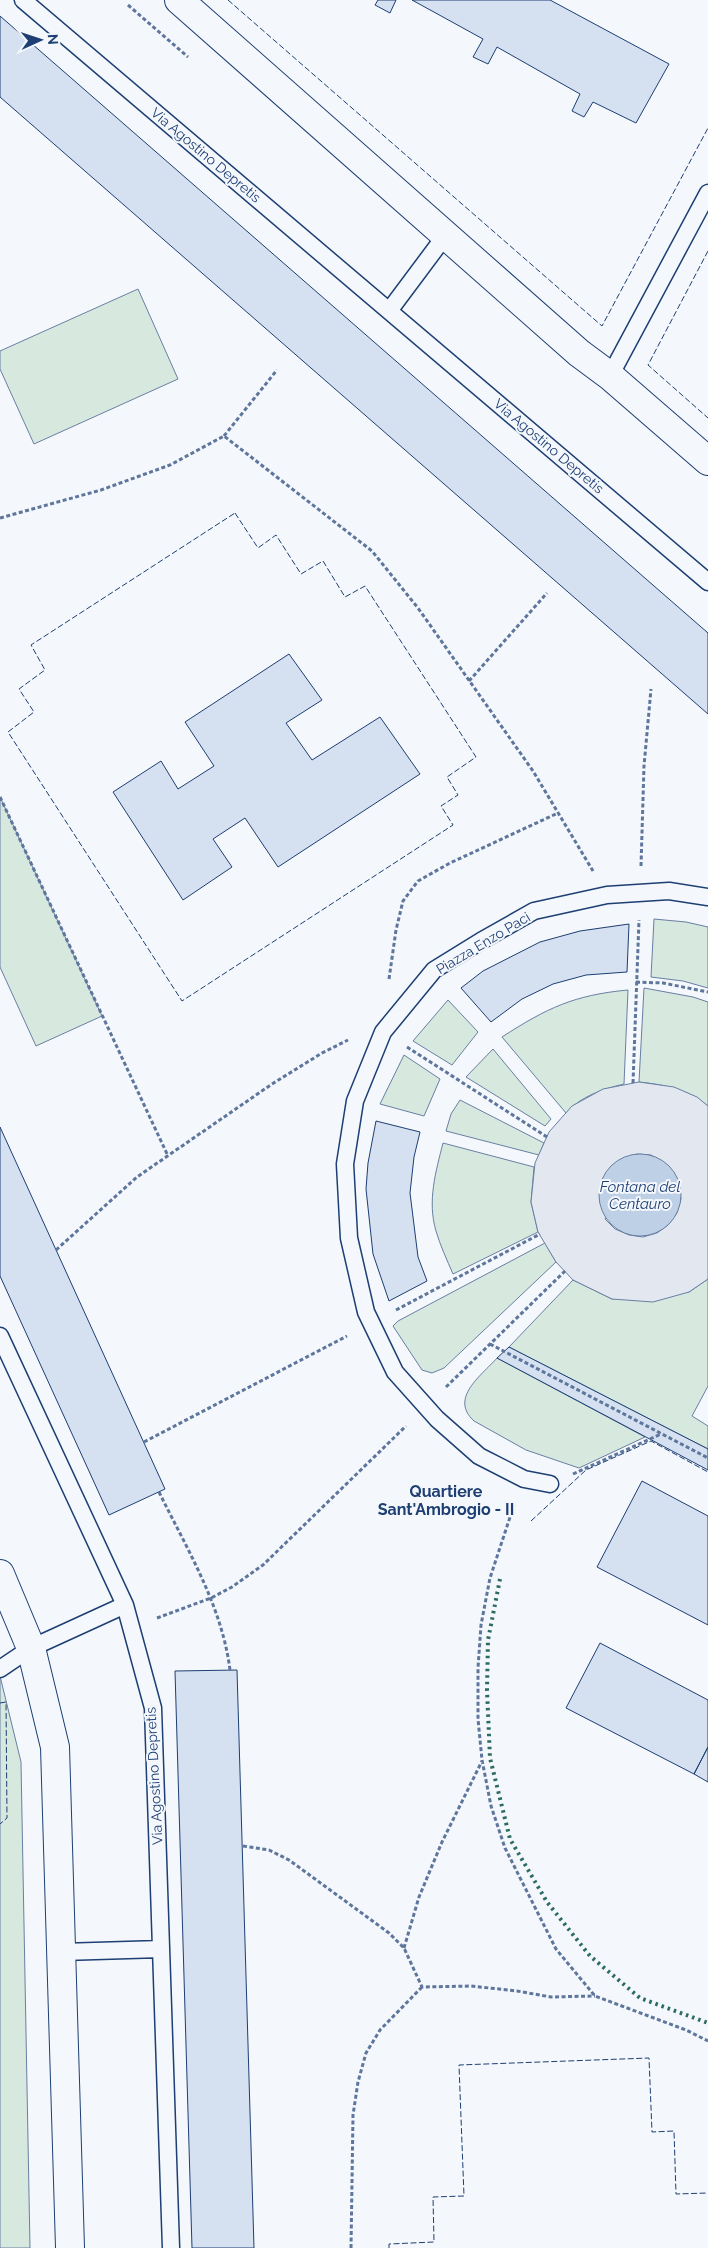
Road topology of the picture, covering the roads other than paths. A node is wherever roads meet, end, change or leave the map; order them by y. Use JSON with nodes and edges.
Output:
{"nodes":[{"id":1,"x":23,"y":0,"type":"edge"},
{"id":2,"x":179,"y":0,"type":"edge"},
{"id":3,"x":708,"y":193,"type":"edge"},
{"id":4,"x":445,"y":236,"type":"junction"},
{"id":5,"x":389,"y":311,"type":"junction"},
{"id":6,"x":610,"y":376,"type":"junction"},
{"id":7,"x":708,"y":461,"type":"edge"},
{"id":8,"x":708,"y":582,"type":"edge"},
{"id":9,"x":708,"y":897,"type":"edge"},
{"id":10,"x":0,"y":1336,"type":"edge"},
{"id":11,"x":550,"y":1484,"type":"road end"},
{"id":12,"x":0,"y":1574,"type":"edge"},
{"id":13,"x":125,"y":1606,"type":"junction"},
{"id":14,"x":31,"y":1648,"type":"junction"},
{"id":15,"x":0,"y":1669,"type":"edge"},
{"id":16,"x":161,"y":1949,"type":"junction"},
{"id":17,"x":62,"y":1952,"type":"junction"},
{"id":18,"x":70,"y":2248,"type":"edge"},
{"id":19,"x":171,"y":2248,"type":"edge"}],
"edges":[{"from":1,"to":5,"type":"lane","name":"Via Agostino Depretis"},
{"from":2,"to":4,"type":"street"},
{"from":3,"to":6,"type":"lane"},
{"from":4,"to":5,"type":"lane"},
{"from":4,"to":6,"type":"street"},
{"from":5,"to":8,"type":"lane","name":"Via Agostino Depretis"},
{"from":6,"to":7,"type":"street"},
{"from":9,"to":11,"type":"lane","name":"Piazza Enzo Paci"},
{"from":10,"to":13,"type":"lane","name":"Via Agostino Depretis"},
{"from":12,"to":14,"type":"street"},
{"from":13,"to":14,"type":"lane"},
{"from":13,"to":16,"type":"lane","name":"Via Agostino Depretis"},
{"from":14,"to":15,"type":"lane"},
{"from":14,"to":17,"type":"street"},
{"from":16,"to":17,"type":"lane"},
{"from":16,"to":19,"type":"lane","name":"Via Agostino Depretis"},
{"from":17,"to":18,"type":"street"}]}
